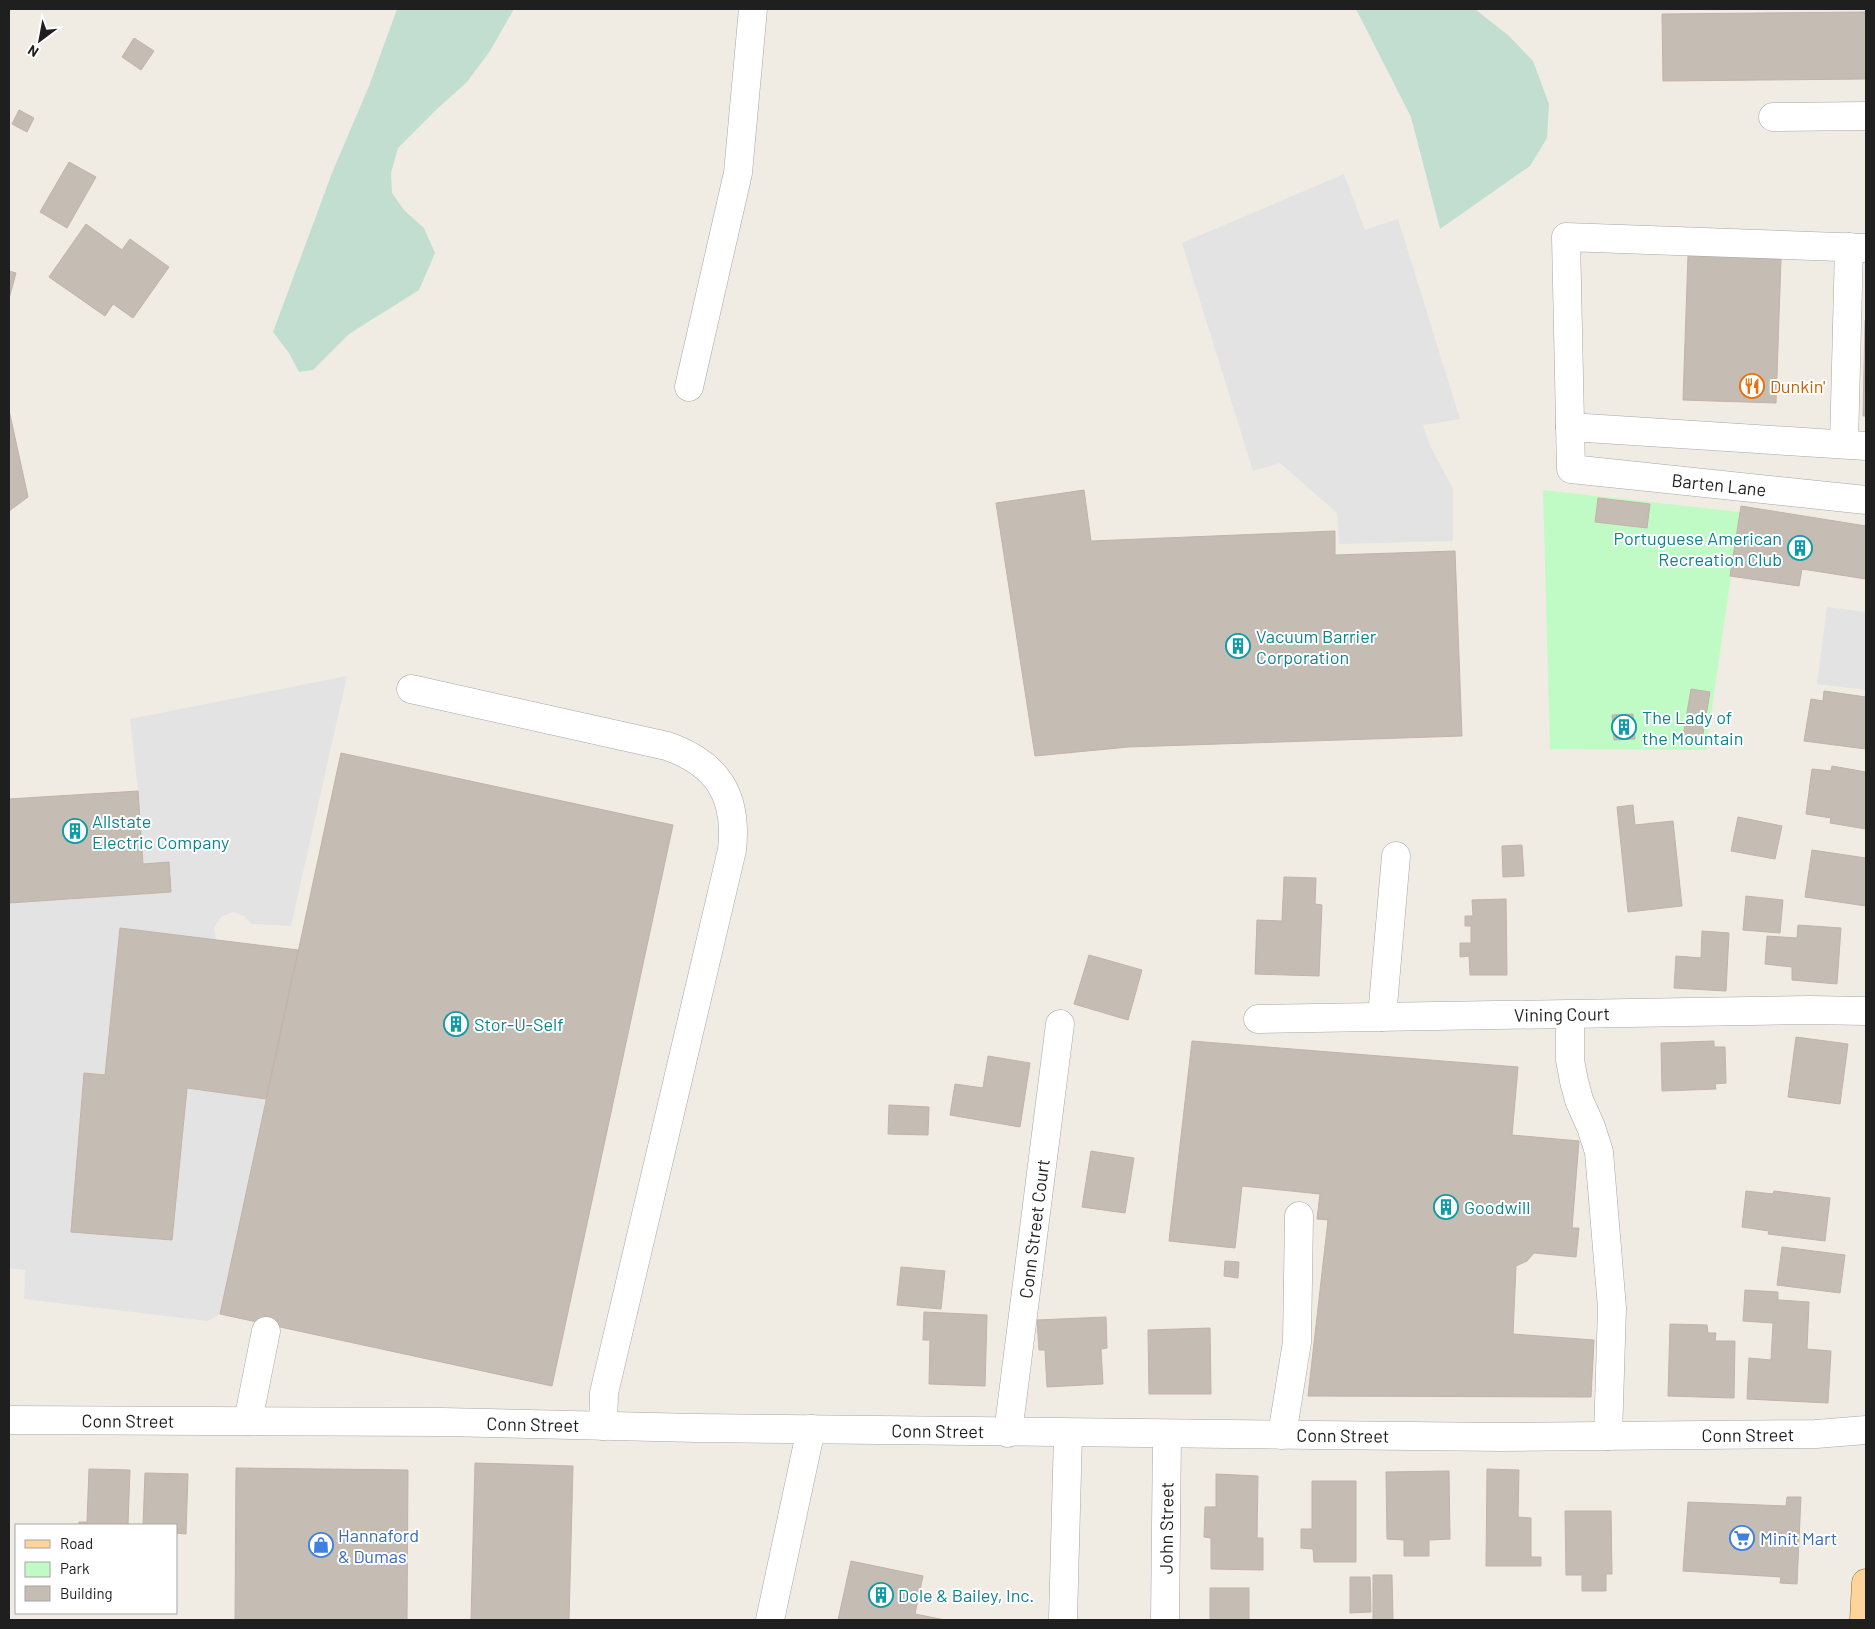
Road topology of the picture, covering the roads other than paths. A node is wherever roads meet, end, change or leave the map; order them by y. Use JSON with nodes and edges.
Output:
{"nodes":[{"id":1,"x":753,"y":9,"type":"edge"},
{"id":2,"x":1773,"y":116,"type":"dead end"},
{"id":3,"x":1866,"y":116,"type":"edge"},
{"id":4,"x":1858,"y":247,"type":"edge"},
{"id":5,"x":689,"y":387,"type":"dead end"},
{"id":6,"x":1570,"y":426,"type":"junction"},
{"id":7,"x":1855,"y":445,"type":"edge"},
{"id":8,"x":1866,"y":500,"type":"edge"},
{"id":9,"x":411,"y":690,"type":"dead end"},
{"id":10,"x":1396,"y":856,"type":"dead end"},
{"id":11,"x":1866,"y":1011,"type":"edge"},
{"id":12,"x":1570,"y":1015,"type":"junction"},
{"id":13,"x":1382,"y":1017,"type":"junction"},
{"id":14,"x":1258,"y":1019,"type":"dead end"},
{"id":15,"x":1060,"y":1024,"type":"dead end"},
{"id":16,"x":1299,"y":1216,"type":"dead end"},
{"id":17,"x":266,"y":1331,"type":"dead end"},
{"id":18,"x":9,"y":1420,"type":"edge"},
{"id":19,"x":248,"y":1421,"type":"junction"},
{"id":20,"x":603,"y":1426,"type":"junction"},
{"id":21,"x":811,"y":1429,"type":"junction"},
{"id":22,"x":1866,"y":1430,"type":"edge"},
{"id":23,"x":1008,"y":1433,"type":"junction"},
{"id":24,"x":1068,"y":1434,"type":"junction"},
{"id":25,"x":1167,"y":1434,"type":"junction"},
{"id":26,"x":1282,"y":1435,"type":"junction"},
{"id":27,"x":1608,"y":1436,"type":"junction"},
{"id":28,"x":1866,"y":1583,"type":"edge"},
{"id":29,"x":770,"y":1620,"type":"edge"},
{"id":30,"x":1063,"y":1620,"type":"edge"},
{"id":31,"x":1165,"y":1620,"type":"edge"},
{"id":32,"x":1864,"y":1620,"type":"edge"}],
"edges":[{"from":1,"to":5,"type":"street"},
{"from":2,"to":3,"type":"street"},
{"from":4,"to":6,"type":"street"},
{"from":4,"to":7,"type":"street"},
{"from":6,"to":7,"type":"street"},
{"from":6,"to":8,"type":"street","name":"Barten Lane"},
{"from":9,"to":20,"type":"street"},
{"from":10,"to":13,"type":"street"},
{"from":11,"to":12,"type":"street","name":"Vining Court"},
{"from":12,"to":13,"type":"street","name":"Vining Court"},
{"from":12,"to":27,"type":"street"},
{"from":13,"to":14,"type":"street","name":"Vining Court"},
{"from":15,"to":23,"type":"street","name":"Conn Street Court"},
{"from":16,"to":26,"type":"street"},
{"from":17,"to":19,"type":"street"},
{"from":18,"to":19,"type":"street","name":"Conn Street"},
{"from":19,"to":20,"type":"street","name":"Conn Street"},
{"from":20,"to":21,"type":"street","name":"Conn Street"},
{"from":21,"to":23,"type":"street","name":"Conn Street"},
{"from":21,"to":29,"type":"street"},
{"from":22,"to":27,"type":"street","name":"Conn Street"},
{"from":23,"to":24,"type":"street","name":"Conn Street"},
{"from":24,"to":25,"type":"street","name":"Conn Street"},
{"from":24,"to":30,"type":"street"},
{"from":25,"to":26,"type":"street","name":"Conn Street"},
{"from":25,"to":31,"type":"street","name":"John Street"},
{"from":26,"to":27,"type":"street","name":"Conn Street"},
{"from":28,"to":32,"type":"main road"}]}
